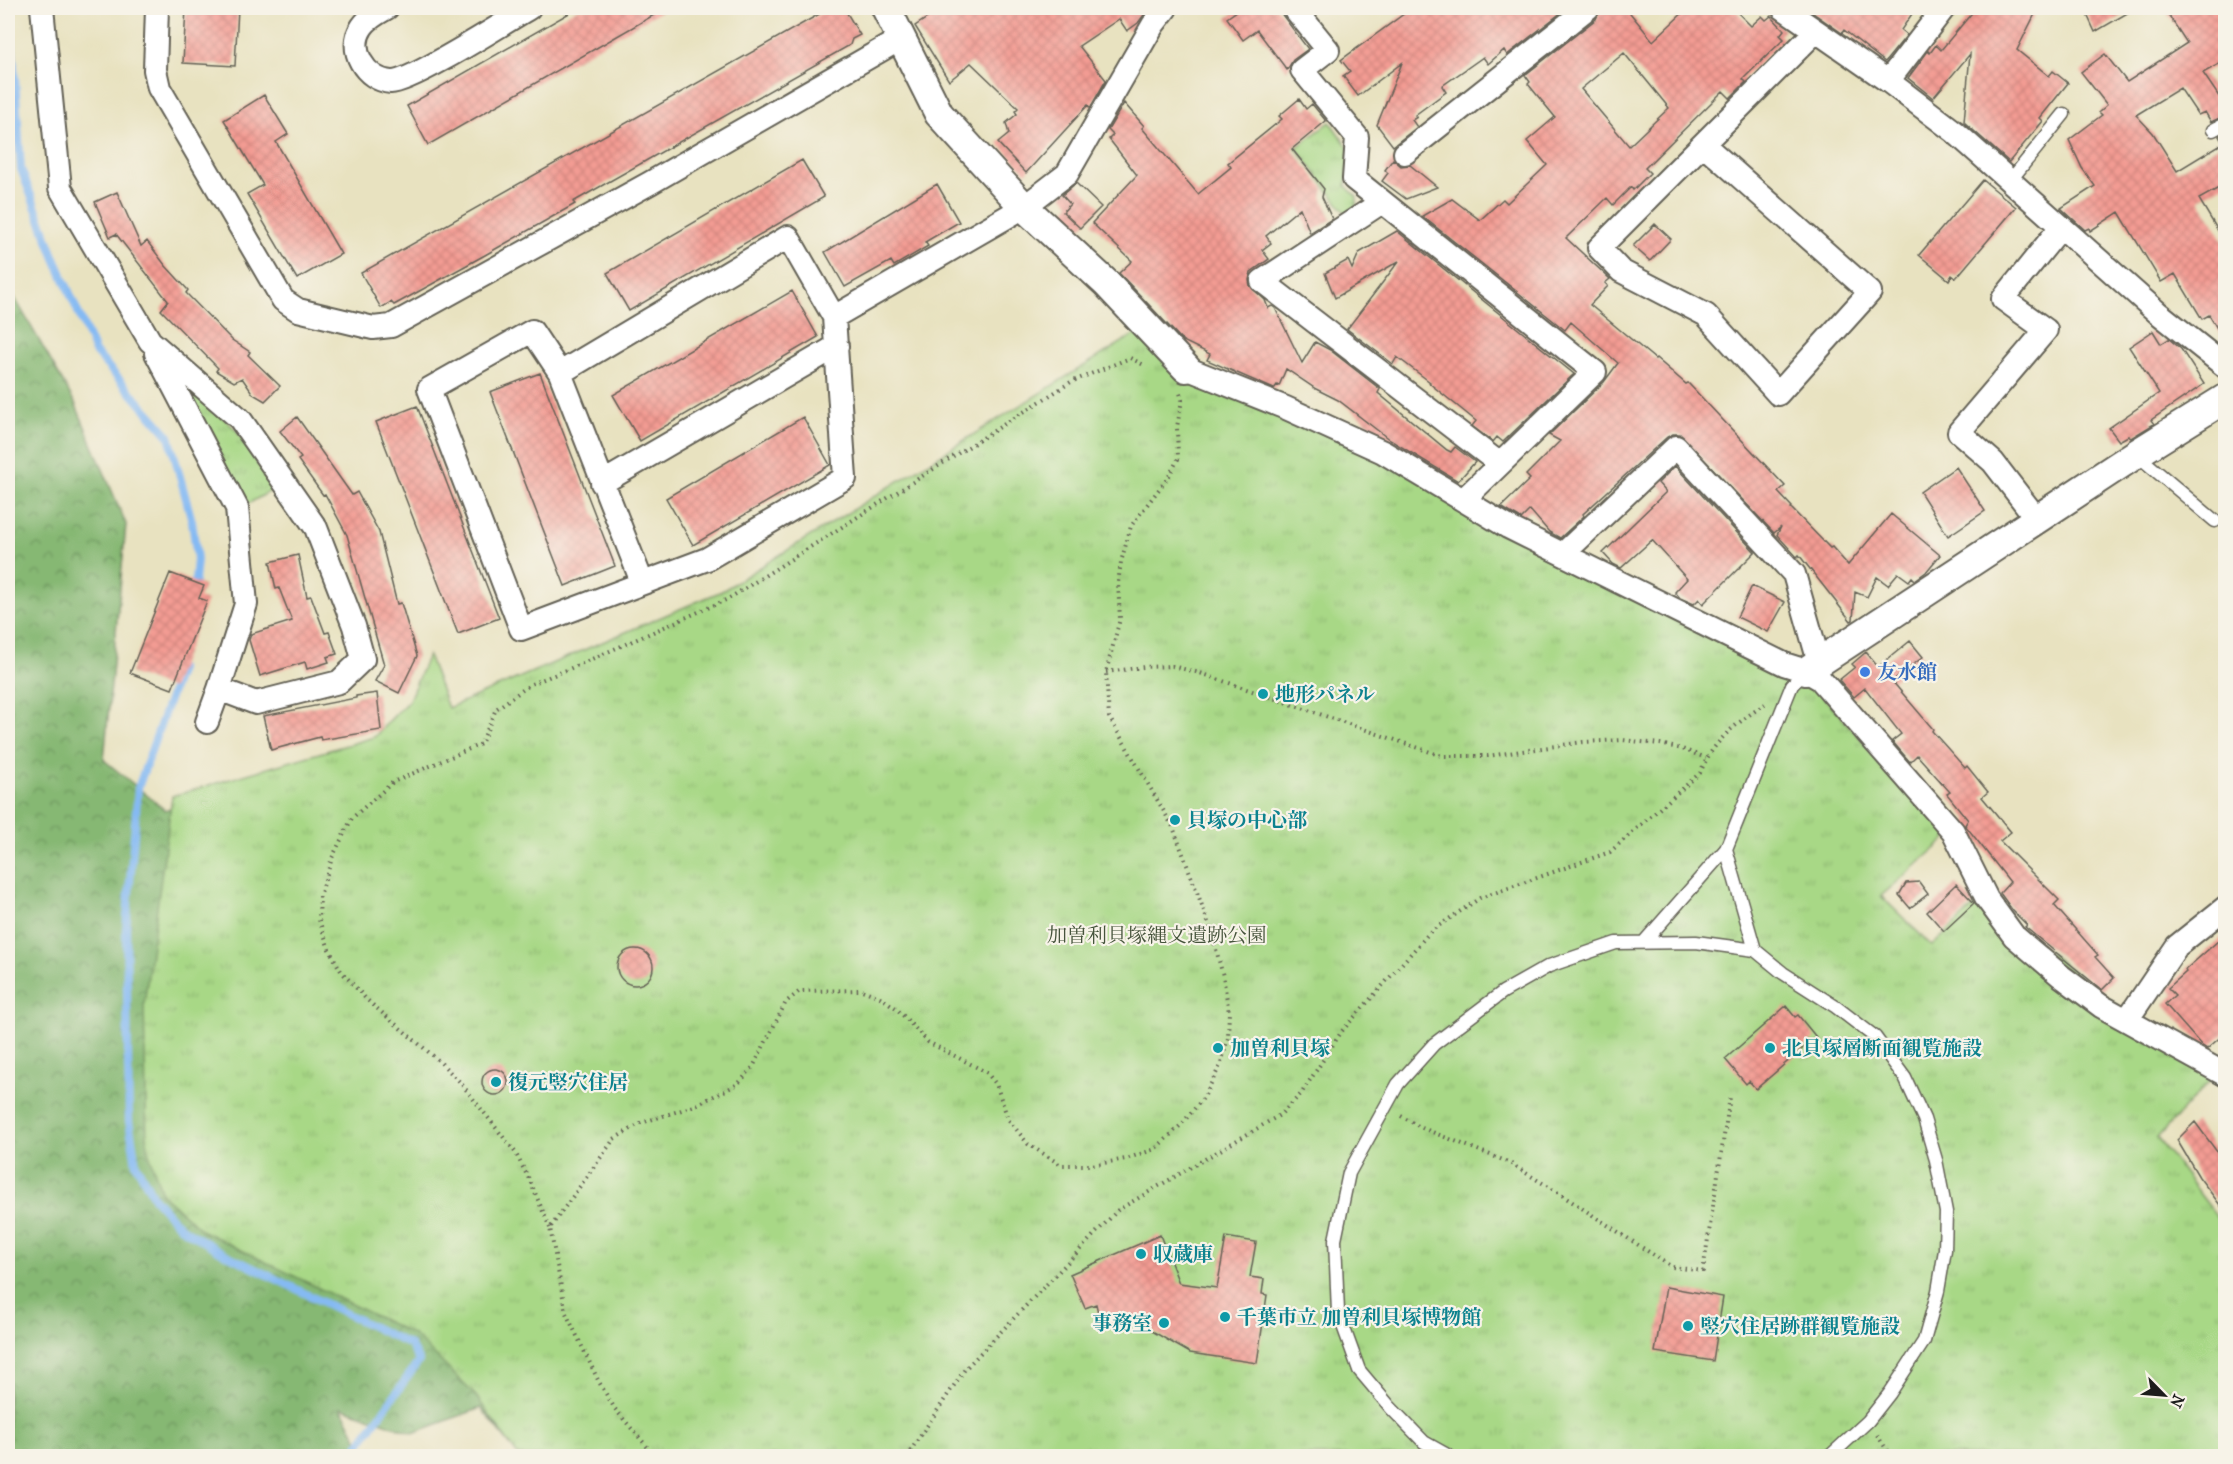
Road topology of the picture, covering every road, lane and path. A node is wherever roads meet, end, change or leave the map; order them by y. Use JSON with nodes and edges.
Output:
{"nodes":[{"id":1,"x":42,"y":8,"type":"edge"},
{"id":2,"x":157,"y":8,"type":"edge"},
{"id":3,"x":387,"y":8,"type":"edge"},
{"id":4,"x":529,"y":8,"type":"edge"},
{"id":5,"x":886,"y":8,"type":"edge"},
{"id":6,"x":1166,"y":8,"type":"edge"},
{"id":7,"x":1294,"y":8,"type":"edge"},
{"id":8,"x":1588,"y":8,"type":"edge"},
{"id":9,"x":1783,"y":8,"type":"edge"},
{"id":10,"x":1944,"y":8,"type":"edge"},
{"id":11,"x":1816,"y":31,"type":"junction"},
{"id":12,"x":902,"y":38,"type":"junction"},
{"id":13,"x":1888,"y":81,"type":"junction"},
{"id":14,"x":2064,"y":114,"type":"dead end"},
{"id":15,"x":2226,"y":123,"type":"edge"},
{"id":16,"x":2213,"y":130,"type":"dead end"},
{"id":17,"x":1703,"y":144,"type":"junction"},
{"id":18,"x":1405,"y":153,"type":"dead end"},
{"id":19,"x":2010,"y":181,"type":"junction"},
{"id":20,"x":1382,"y":202,"type":"junction"},
{"id":21,"x":1024,"y":207,"type":"junction"},
{"id":22,"x":2061,"y":227,"type":"junction"},
{"id":23,"x":834,"y":317,"type":"junction"},
{"id":24,"x":150,"y":341,"type":"junction"},
{"id":25,"x":837,"y":346,"type":"junction"},
{"id":26,"x":2226,"y":366,"type":"edge"},
{"id":27,"x":1151,"y":368,"type":"dead end"},
{"id":28,"x":560,"y":373,"type":"junction"},
{"id":29,"x":1183,"y":377,"type":"junction"},
{"id":30,"x":2226,"y":398,"type":"edge"},
{"id":31,"x":2136,"y":454,"type":"junction"},
{"id":32,"x":1500,"y":464,"type":"junction"},
{"id":33,"x":602,"y":483,"type":"junction"},
{"id":34,"x":1463,"y":500,"type":"junction"},
{"id":35,"x":2037,"y":519,"type":"junction"},
{"id":36,"x":2215,"y":521,"type":"dead end"},
{"id":37,"x":1563,"y":554,"type":"junction"},
{"id":38,"x":642,"y":582,"type":"junction"},
{"id":39,"x":1106,"y":672,"type":"junction"},
{"id":40,"x":1806,"y":673,"type":"junction"},
{"id":41,"x":219,"y":689,"type":"junction"},
{"id":42,"x":207,"y":722,"type":"dead end"},
{"id":43,"x":1706,"y":758,"type":"junction"},
{"id":44,"x":1726,"y":849,"type":"junction"},
{"id":45,"x":2226,"y":907,"type":"edge"},
{"id":46,"x":1644,"y":942,"type":"junction"},
{"id":47,"x":1755,"y":950,"type":"junction"},
{"id":48,"x":2127,"y":1020,"type":"junction"},
{"id":49,"x":2226,"y":1075,"type":"edge"},
{"id":50,"x":1730,"y":1097,"type":"dead end"},
{"id":51,"x":1384,"y":1106,"type":"junction"},
{"id":52,"x":550,"y":1228,"type":"junction"},
{"id":53,"x":1868,"y":1421,"type":"junction"},
{"id":54,"x":655,"y":1456,"type":"edge"},
{"id":55,"x":907,"y":1456,"type":"edge"},
{"id":56,"x":1449,"y":1456,"type":"edge"},
{"id":57,"x":1830,"y":1456,"type":"edge"},
{"id":58,"x":1892,"y":1456,"type":"edge"}],
"edges":[{"from":1,"to":24,"type":"street"},
{"from":2,"to":12,"type":"street"},
{"from":3,"to":4,"type":"street"},
{"from":5,"to":12,"type":"street"},
{"from":6,"to":21,"type":"street"},
{"from":7,"to":20,"type":"street"},
{"from":8,"to":18,"type":"street"},
{"from":9,"to":11,"type":"street"},
{"from":10,"to":13,"type":"street"},
{"from":11,"to":13,"type":"street"},
{"from":11,"to":17,"type":"street"},
{"from":12,"to":21,"type":"street"},
{"from":13,"to":19,"type":"street"},
{"from":14,"to":19,"type":"lane"},
{"from":15,"to":16,"type":"lane"},
{"from":17,"to":17,"type":"street"},
{"from":19,"to":22,"type":"street"},
{"from":20,"to":32,"type":"street"},
{"from":20,"to":32,"type":"street"},
{"from":21,"to":23,"type":"street"},
{"from":21,"to":29,"type":"street"},
{"from":22,"to":26,"type":"street"},
{"from":22,"to":35,"type":"street"},
{"from":23,"to":25,"type":"street"},
{"from":23,"to":28,"type":"street"},
{"from":24,"to":41,"type":"street"},
{"from":24,"to":41,"type":"street"},
{"from":25,"to":33,"type":"street"},
{"from":25,"to":38,"type":"street"},
{"from":27,"to":52,"type":"path"},
{"from":28,"to":33,"type":"street"},
{"from":28,"to":38,"type":"street"},
{"from":29,"to":34,"type":"street"},
{"from":29,"to":39,"type":"path"},
{"from":30,"to":31,"type":"street"},
{"from":31,"to":35,"type":"street"},
{"from":31,"to":36,"type":"lane"},
{"from":32,"to":34,"type":"street"},
{"from":33,"to":38,"type":"street"},
{"from":34,"to":37,"type":"street"},
{"from":35,"to":40,"type":"street"},
{"from":37,"to":40,"type":"street"},
{"from":37,"to":40,"type":"street"},
{"from":39,"to":43,"type":"path"},
{"from":39,"to":52,"type":"path"},
{"from":40,"to":43,"type":"path"},
{"from":40,"to":44,"type":"lane"},
{"from":40,"to":48,"type":"street"},
{"from":41,"to":42,"type":"street"},
{"from":43,"to":55,"type":"path"},
{"from":44,"to":46,"type":"lane"},
{"from":44,"to":47,"type":"lane"},
{"from":45,"to":48,"type":"street"},
{"from":46,"to":47,"type":"lane"},
{"from":46,"to":51,"type":"lane"},
{"from":47,"to":53,"type":"lane"},
{"from":48,"to":49,"type":"street"},
{"from":50,"to":51,"type":"path"},
{"from":51,"to":56,"type":"lane"},
{"from":52,"to":54,"type":"path"},
{"from":53,"to":57,"type":"lane"},
{"from":53,"to":58,"type":"path"}]}
